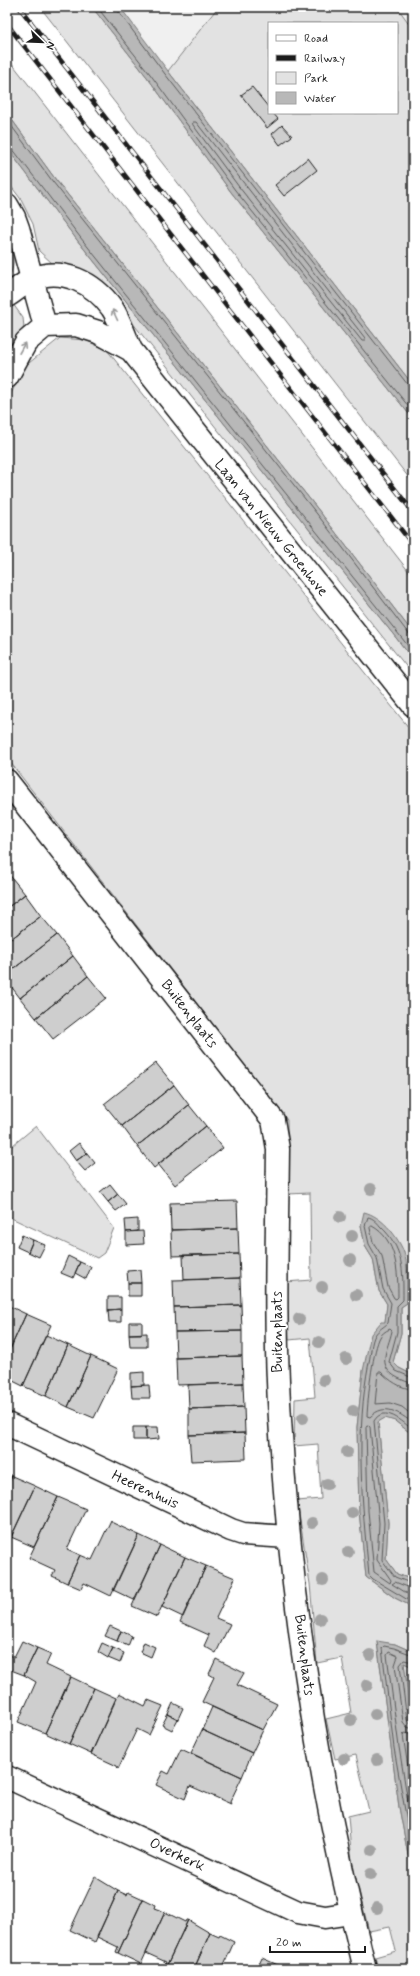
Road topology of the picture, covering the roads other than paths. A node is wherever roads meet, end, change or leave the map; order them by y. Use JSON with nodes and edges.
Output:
{"nodes":[{"id":1,"x":7,"y":205,"type":"edge"},
{"id":2,"x":33,"y":279,"type":"junction"},
{"id":3,"x":7,"y":296,"type":"edge"},
{"id":4,"x":45,"y":326,"type":"junction"},
{"id":5,"x":131,"y":350,"type":"junction"},
{"id":6,"x":7,"y":377,"type":"edge"},
{"id":7,"x":413,"y":705,"type":"edge"},
{"id":8,"x":7,"y":781,"type":"edge"},
{"id":9,"x":7,"y":1424,"type":"edge"},
{"id":10,"x":288,"y":1536,"type":"junction"},
{"id":11,"x":7,"y":1777,"type":"edge"},
{"id":12,"x":351,"y":1913,"type":"junction"},
{"id":13,"x":365,"y":1969,"type":"edge"}],
"edges":[{"from":1,"to":2,"type":"street"},
{"from":2,"to":3,"type":"street","name":"Laan van Nieuw Groenhove"},
{"from":2,"to":4,"type":"street"},
{"from":5,"to":2,"type":"street","name":"Laan van Nieuw Groenhove","one_way":true},
{"from":4,"to":5,"type":"street","name":"Laan van Nieuw Groenhove"},
{"from":6,"to":4,"type":"street","one_way":true},
{"from":5,"to":7,"type":"street","name":"Laan van Nieuw Groenhove"},
{"from":8,"to":10,"type":"street","name":"Buitenplaats"},
{"from":9,"to":10,"type":"street","name":"Heerenhuis"},
{"from":10,"to":12,"type":"street","name":"Buitenplaats"},
{"from":11,"to":12,"type":"street","name":"Overkerk"},
{"from":12,"to":13,"type":"street","name":"Buitenplaats"}]}
